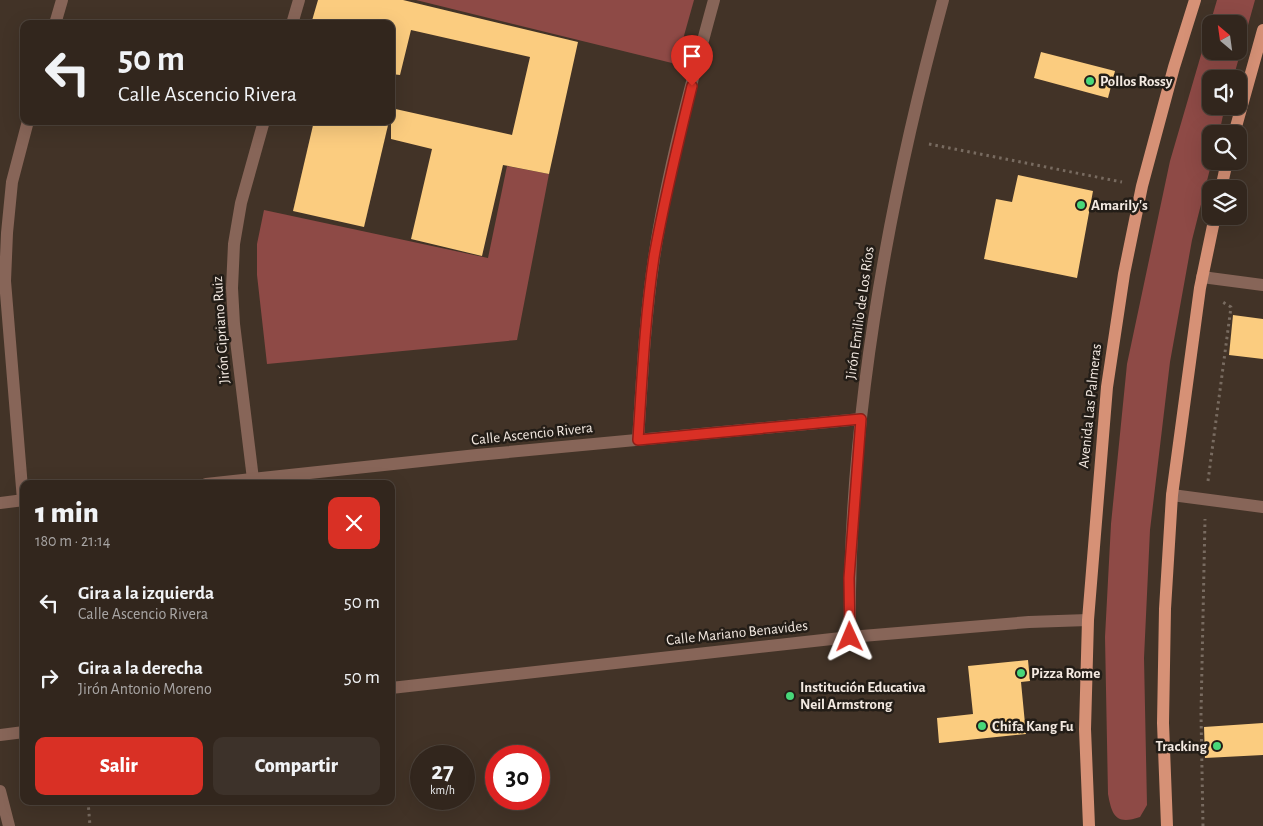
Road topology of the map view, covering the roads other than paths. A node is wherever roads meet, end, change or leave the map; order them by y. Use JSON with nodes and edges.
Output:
{"nodes":[{"id":1,"x":62,"y":0,"type":"edge"},
{"id":2,"x":299,"y":0,"type":"edge"},
{"id":3,"x":714,"y":0,"type":"edge"},
{"id":4,"x":943,"y":0,"type":"edge"},
{"id":5,"x":1195,"y":0,"type":"edge"},
{"id":6,"x":56,"y":20,"type":"edge"},
{"id":7,"x":293,"y":20,"type":"edge"},
{"id":8,"x":1263,"y":30,"type":"edge"},
{"id":9,"x":27,"y":125,"type":"edge"},
{"id":10,"x":263,"y":125,"type":"edge"},
{"id":11,"x":1237,"y":125,"type":"edge"},
{"id":12,"x":1213,"y":225,"type":"edge"},
{"id":13,"x":1201,"y":283,"type":"junction"},
{"id":14,"x":1263,"y":285,"type":"edge"},
{"id":15,"x":861,"y":419,"type":"junction"},
{"id":16,"x":638,"y":440,"type":"junction"},
{"id":17,"x":253,"y":479,"type":"junction"},
{"id":18,"x":21,"y":480,"type":"edge"},
{"id":19,"x":244,"y":480,"type":"edge"},
{"id":20,"x":1172,"y":495,"type":"junction"},
{"id":21,"x":20,"y":500,"type":"edge"},
{"id":22,"x":0,"y":503,"type":"edge"},
{"id":23,"x":1263,"y":507,"type":"edge"},
{"id":24,"x":1088,"y":620,"type":"junction"},
{"id":25,"x":850,"y":637,"type":"junction"},
{"id":26,"x":395,"y":688,"type":"edge"},
{"id":27,"x":20,"y":732,"type":"edge"},
{"id":28,"x":0,"y":735,"type":"edge"},
{"id":29,"x":0,"y":791,"type":"edge"},
{"id":30,"x":9,"y":826,"type":"edge"},
{"id":31,"x":1089,"y":826,"type":"edge"},
{"id":32,"x":1167,"y":826,"type":"edge"}],
"edges":[{"from":1,"to":6,"type":"street"},
{"from":2,"to":7,"type":"street"},
{"from":3,"to":16,"type":"street"},
{"from":4,"to":15,"type":"street","name":"Jirón Emilio de Los Ríos"},
{"from":5,"to":24,"type":"main road","name":"Avenida Las Palmeras"},
{"from":8,"to":11,"type":"main road"},
{"from":9,"to":18,"type":"street"},
{"from":10,"to":17,"type":"street","name":"Jirón Cipriano Ruiz"},
{"from":12,"to":13,"type":"main road"},
{"from":13,"to":14,"type":"street"},
{"from":13,"to":20,"type":"main road"},
{"from":15,"to":16,"type":"street","name":"Calle Ascencio Rivera"},
{"from":15,"to":25,"type":"street","name":"Jirón Emilio de Los Ríos"},
{"from":16,"to":17,"type":"street","name":"Calle Ascencio Rivera"},
{"from":17,"to":19,"type":"street","name":"Calle Ascencio Rivera"},
{"from":20,"to":23,"type":"street"},
{"from":20,"to":32,"type":"main road"},
{"from":21,"to":22,"type":"street"},
{"from":24,"to":25,"type":"street","name":"Calle Mariano Benavides"},
{"from":24,"to":31,"type":"main road","name":"Avenida Las Palmeras"},
{"from":25,"to":26,"type":"street","name":"Calle Mariano Benavides"},
{"from":27,"to":28,"type":"street"},
{"from":29,"to":30,"type":"street"}]}
